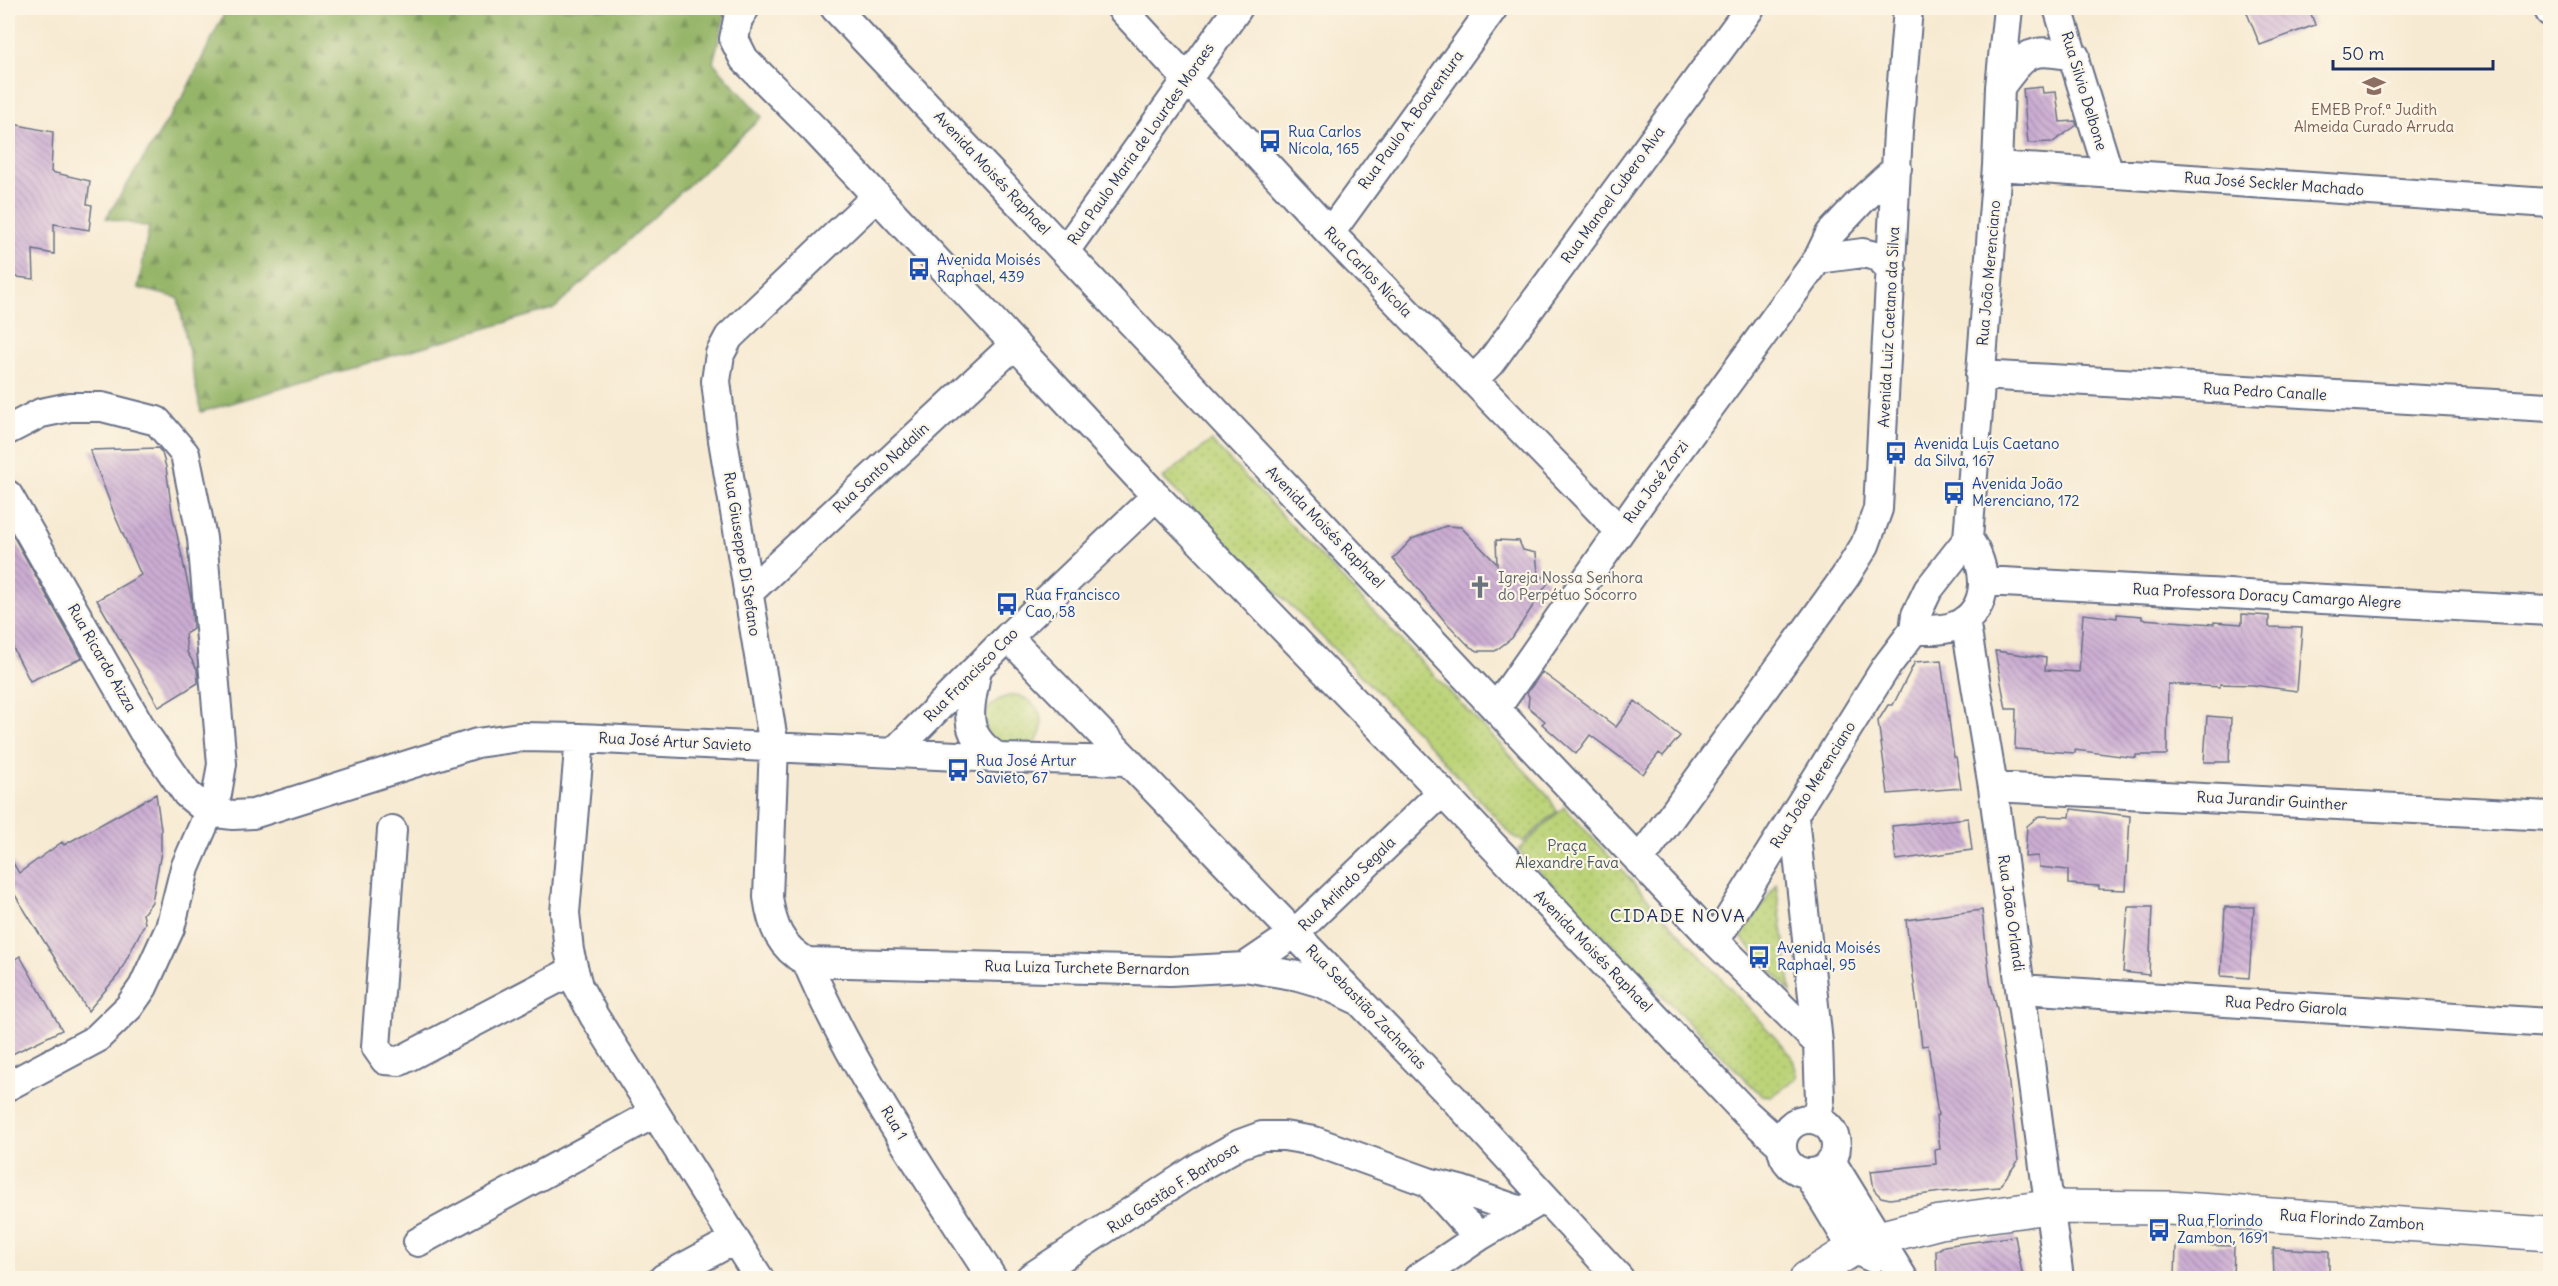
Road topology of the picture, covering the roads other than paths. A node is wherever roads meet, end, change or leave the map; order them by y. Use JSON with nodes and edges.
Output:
{"nodes":[{"id":1,"x":745,"y":8,"type":"edge"},
{"id":2,"x":835,"y":8,"type":"edge"},
{"id":3,"x":1121,"y":8,"type":"edge"},
{"id":4,"x":1238,"y":8,"type":"edge"},
{"id":5,"x":1493,"y":8,"type":"edge"},
{"id":6,"x":1750,"y":8,"type":"edge"},
{"id":7,"x":1908,"y":8,"type":"edge"},
{"id":8,"x":2008,"y":8,"type":"edge"},
{"id":9,"x":2058,"y":8,"type":"edge"},
{"id":10,"x":2548,"y":8,"type":"edge"},
{"id":11,"x":2550,"y":12,"type":"edge"},
{"id":12,"x":2075,"y":56,"type":"junction"},
{"id":13,"x":1187,"y":76,"type":"junction"},
{"id":14,"x":2000,"y":87,"type":"junction"},
{"id":15,"x":1997,"y":166,"type":"junction"},
{"id":16,"x":1898,"y":168,"type":"junction"},
{"id":17,"x":2109,"y":174,"type":"junction"},
{"id":18,"x":877,"y":196,"type":"junction"},
{"id":19,"x":2550,"y":203,"type":"edge"},
{"id":20,"x":1330,"y":232,"type":"junction"},
{"id":21,"x":1065,"y":251,"type":"junction"},
{"id":22,"x":1818,"y":259,"type":"junction"},
{"id":23,"x":1892,"y":271,"type":"junction"},
{"id":24,"x":1014,"y":344,"type":"junction"},
{"id":25,"x":1980,"y":375,"type":"junction"},
{"id":26,"x":1473,"y":380,"type":"junction"},
{"id":27,"x":2550,"y":407,"type":"edge"},
{"id":28,"x":8,"y":430,"type":"edge"},
{"id":29,"x":8,"y":495,"type":"edge"},
{"id":30,"x":1156,"y":496,"type":"junction"},
{"id":31,"x":1620,"y":531,"type":"junction"},
{"id":32,"x":1968,"y":539,"type":"junction"},
{"id":33,"x":1984,"y":581,"type":"junction"},
{"id":34,"x":748,"y":593,"type":"junction"},
{"id":35,"x":2550,"y":611,"type":"edge"},
{"id":36,"x":1965,"y":621,"type":"junction"},
{"id":37,"x":1914,"y":630,"type":"junction"},
{"id":38,"x":1008,"y":637,"type":"junction"},
{"id":39,"x":977,"y":669,"type":"junction"},
{"id":40,"x":1497,"y":707,"type":"junction"},
{"id":41,"x":580,"y":738,"type":"junction"},
{"id":42,"x":774,"y":746,"type":"junction"},
{"id":43,"x":893,"y":753,"type":"junction"},
{"id":44,"x":999,"y":758,"type":"junction"},
{"id":45,"x":1127,"y":761,"type":"junction"},
{"id":46,"x":1993,"y":787,"type":"junction"},
{"id":47,"x":1442,"y":792,"type":"junction"},
{"id":48,"x":221,"y":814,"type":"junction"},
{"id":49,"x":2550,"y":816,"type":"edge"},
{"id":50,"x":1794,"y":817,"type":"junction"},
{"id":51,"x":392,"y":830,"type":"dead end"},
{"id":52,"x":1639,"y":861,"type":"junction"},
{"id":53,"x":1295,"y":933,"type":"junction"},
{"id":54,"x":1715,"y":941,"type":"junction"},
{"id":55,"x":807,"y":962,"type":"junction"},
{"id":56,"x":1245,"y":967,"type":"junction"},
{"id":57,"x":574,"y":970,"type":"junction"},
{"id":58,"x":2022,"y":989,"type":"junction"},
{"id":59,"x":1360,"y":1001,"type":"junction"},
{"id":60,"x":2550,"y":1023,"type":"edge"},
{"id":61,"x":1818,"y":1043,"type":"junction"},
{"id":62,"x":8,"y":1086,"type":"edge"},
{"id":63,"x":655,"y":1113,"type":"junction"},
{"id":64,"x":1817,"y":1119,"type":"junction"},
{"id":65,"x":1781,"y":1145,"type":"junction"},
{"id":66,"x":1819,"y":1167,"type":"junction"},
{"id":67,"x":1428,"y":1182,"type":"junction"},
{"id":68,"x":1546,"y":1199,"type":"junction"},
{"id":69,"x":2048,"y":1207,"type":"junction"},
{"id":70,"x":1521,"y":1211,"type":"junction"},
{"id":71,"x":2550,"y":1234,"type":"edge"},
{"id":72,"x":1480,"y":1236,"type":"junction"},
{"id":73,"x":735,"y":1240,"type":"junction"},
{"id":74,"x":418,"y":1242,"type":"dead end"},
{"id":75,"x":1866,"y":1243,"type":"junction"},
{"id":76,"x":1899,"y":1273,"type":"edge"},
{"id":77,"x":663,"y":1278,"type":"edge"},
{"id":78,"x":759,"y":1278,"type":"edge"},
{"id":79,"x":992,"y":1278,"type":"edge"},
{"id":80,"x":1030,"y":1278,"type":"edge"},
{"id":81,"x":1418,"y":1278,"type":"edge"},
{"id":82,"x":1619,"y":1278,"type":"edge"},
{"id":83,"x":1808,"y":1278,"type":"edge"},
{"id":84,"x":2059,"y":1278,"type":"edge"}],
"edges":[{"from":1,"to":18,"type":"street","name":"Avenida Moisés Raphael"},
{"from":2,"to":21,"type":"street","name":"Avenida Moisés Raphael"},
{"from":3,"to":13,"type":"street","name":"Rua Carlos Nicola"},
{"from":4,"to":13,"type":"street","name":"Rua Paulo Maria de Lourdes Moraes"},
{"from":5,"to":20,"type":"street","name":"Rua Paulo A. Boaventura"},
{"from":6,"to":26,"type":"street","name":"Rua Manoel Cubero Alva"},
{"from":7,"to":16,"type":"street","name":"Avenida Luiz Caetano da Silva"},
{"from":8,"to":14,"type":"street","name":"Rua João Merenciano"},
{"from":9,"to":12,"type":"street","name":"Rua Silvio Delbone"},
{"from":10,"to":11,"type":"street"},
{"from":12,"to":14,"type":"street"},
{"from":12,"to":17,"type":"street","name":"Rua Silvio Delbone"},
{"from":13,"to":20,"type":"street","name":"Rua Carlos Nicola"},
{"from":13,"to":21,"type":"street","name":"Rua Paulo Maria de Lourdes Moraes"},
{"from":14,"to":15,"type":"street","name":"Rua João Merenciano"},
{"from":15,"to":17,"type":"street","name":"Rua José Seckler Machado"},
{"from":15,"to":25,"type":"street","name":"Rua João Merenciano"},
{"from":16,"to":22,"type":"street","name":"Rua José Zorzi"},
{"from":16,"to":23,"type":"street","name":"Avenida Luiz Caetano da Silva"},
{"from":17,"to":19,"type":"street","name":"Rua José Seckler Machado"},
{"from":18,"to":24,"type":"street","name":"Avenida Moisés Raphael"},
{"from":18,"to":34,"type":"street","name":"Rua Giuseppe Di Stefano"},
{"from":20,"to":26,"type":"street","name":"Rua Carlos Nicola"},
{"from":21,"to":40,"type":"street","name":"Avenida Moisés Raphael"},
{"from":22,"to":23,"type":"street"},
{"from":22,"to":31,"type":"street","name":"Rua José Zorzi"},
{"from":23,"to":52,"type":"street","name":"Avenida Luiz Caetano da Silva"},
{"from":24,"to":30,"type":"street","name":"Avenida Moisés Raphael"},
{"from":24,"to":34,"type":"street","name":"Rua Santo Nadalin"},
{"from":25,"to":27,"type":"street","name":"Rua Pedro Canalle"},
{"from":25,"to":32,"type":"street","name":"Rua João Merenciano"},
{"from":26,"to":31,"type":"street","name":"Rua Carlos Nicola"},
{"from":28,"to":48,"type":"street"},
{"from":29,"to":48,"type":"street","name":"Rua Ricardo Aizza"},
{"from":30,"to":38,"type":"street","name":"Rua Francisco Cao"},
{"from":30,"to":47,"type":"street","name":"Avenida Moisés Raphael"},
{"from":31,"to":40,"type":"street","name":"Rua José Zorzi"},
{"from":32,"to":33,"type":"street"},
{"from":32,"to":37,"type":"street","name":"Rua João Merenciano"},
{"from":33,"to":35,"type":"street","name":"Rua Professora Doracy Camargo Alegre"},
{"from":33,"to":36,"type":"street"},
{"from":34,"to":42,"type":"street","name":"Rua Giuseppe Di Stefano"},
{"from":36,"to":37,"type":"street"},
{"from":36,"to":46,"type":"street","name":"Rua João Orlandi"},
{"from":37,"to":50,"type":"street","name":"Rua João Merenciano"},
{"from":38,"to":39,"type":"street","name":"Rua Francisco Cao"},
{"from":38,"to":45,"type":"street","name":"Rua Sebastião Zacharias"},
{"from":39,"to":43,"type":"street","name":"Rua Francisco Cao"},
{"from":39,"to":44,"type":"street"},
{"from":40,"to":52,"type":"street","name":"Avenida Moisés Raphael"},
{"from":41,"to":42,"type":"street","name":"Rua José Artur Savieto"},
{"from":41,"to":48,"type":"street","name":"Rua José Artur Savieto"},
{"from":41,"to":57,"type":"street"},
{"from":42,"to":43,"type":"street","name":"Rua José Artur Savieto"},
{"from":42,"to":55,"type":"street","name":"Rua Giuseppe Di Stefano"},
{"from":43,"to":44,"type":"street","name":"Rua José Artur Savieto"},
{"from":44,"to":45,"type":"street","name":"Rua José Artur Savieto"},
{"from":45,"to":53,"type":"street","name":"Rua Sebastião Zacharias"},
{"from":46,"to":49,"type":"street","name":"Rua Jurandir Guinther"},
{"from":46,"to":58,"type":"street","name":"Rua João Orlandi"},
{"from":47,"to":53,"type":"street","name":"Rua Arlindo Segala"},
{"from":47,"to":65,"type":"street","name":"Avenida Moisés Raphael"},
{"from":48,"to":62,"type":"street"},
{"from":50,"to":54,"type":"street","name":"Rua João Merenciano"},
{"from":50,"to":61,"type":"street"},
{"from":51,"to":57,"type":"street"},
{"from":52,"to":54,"type":"street","name":"Avenida Moisés Raphael"},
{"from":53,"to":56,"type":"street","name":"Rua Arlindo Segala"},
{"from":53,"to":59,"type":"street","name":"Rua Sebastião Zacharias"},
{"from":54,"to":61,"type":"street","name":"Avenida Moisés Raphael"},
{"from":55,"to":56,"type":"street","name":"Rua Luiza Turchete Bernardon"},
{"from":55,"to":79,"type":"street","name":"Rua 1"},
{"from":56,"to":59,"type":"street","name":"Rua Luiza Turchete Bernardon"},
{"from":57,"to":63,"type":"street"},
{"from":58,"to":60,"type":"street","name":"Rua Pedro Giarola"},
{"from":58,"to":69,"type":"street","name":"Rua João Orlandi"},
{"from":59,"to":68,"type":"street","name":"Rua Sebastião Zacharias"},
{"from":61,"to":64,"type":"street"},
{"from":63,"to":73,"type":"street"},
{"from":63,"to":74,"type":"street"},
{"from":64,"to":65,"type":"street"},
{"from":64,"to":66,"type":"street"},
{"from":65,"to":66,"type":"street"},
{"from":66,"to":75,"type":"street"},
{"from":67,"to":70,"type":"street","name":"Rua Gastão F. Barbosa"},
{"from":67,"to":72,"type":"street"},
{"from":67,"to":80,"type":"street","name":"Rua Gastão F. Barbosa"},
{"from":68,"to":70,"type":"street"},
{"from":68,"to":82,"type":"street","name":"Rua Sebastião Zacharias"},
{"from":69,"to":71,"type":"main road","name":"Rua Florindo Zambon"},
{"from":69,"to":75,"type":"main road","name":"Rua Florindo Zambon"},
{"from":69,"to":84,"type":"street","name":"Rua João Orlandi"},
{"from":70,"to":72,"type":"street"},
{"from":72,"to":81,"type":"street"},
{"from":73,"to":77,"type":"street"},
{"from":73,"to":78,"type":"street"},
{"from":75,"to":76,"type":"street"},
{"from":75,"to":83,"type":"main road","name":"Rua Florindo Zambon"}]}
